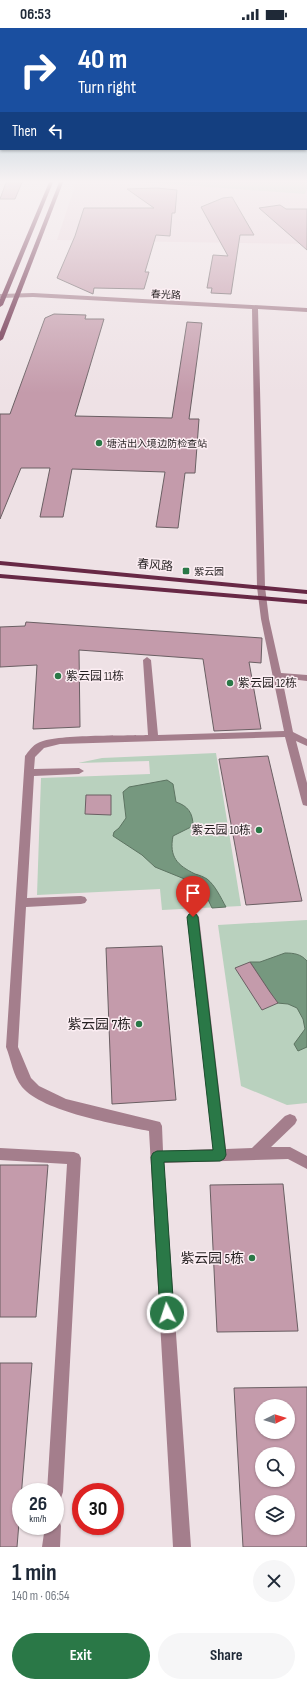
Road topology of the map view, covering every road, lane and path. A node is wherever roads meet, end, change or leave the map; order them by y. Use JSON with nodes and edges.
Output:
{"nodes":[{"id":1,"x":22,"y":251,"type":"edge"},
{"id":2,"x":34,"y":251,"type":"edge"},
{"id":3,"x":16,"y":297,"type":"junction"},
{"id":4,"x":1,"y":299,"type":"edge"},
{"id":5,"x":255,"y":309,"type":"junction"},
{"id":6,"x":307,"y":310,"type":"edge"},
{"id":7,"x":307,"y":314,"type":"edge"},
{"id":8,"x":0,"y":339,"type":"edge"},
{"id":9,"x":0,"y":563,"type":"edge"},
{"id":10,"x":0,"y":576,"type":"edge"},
{"id":11,"x":261,"y":587,"type":"junction"},
{"id":12,"x":307,"y":592,"type":"edge"},
{"id":13,"x":263,"y":598,"type":"junction"},
{"id":14,"x":307,"y":602,"type":"edge"},
{"id":15,"x":147,"y":660,"type":"dead end"},
{"id":16,"x":277,"y":675,"type":"junction"},
{"id":17,"x":307,"y":678,"type":"edge"},
{"id":18,"x":289,"y":734,"type":"junction"},
{"id":19,"x":153,"y":738,"type":"junction"},
{"id":20,"x":307,"y":743,"type":"edge"},
{"id":21,"x":79,"y":771,"type":"dead end"},
{"id":22,"x":29,"y":773,"type":"junction"},
{"id":23,"x":307,"y":802,"type":"edge"},
{"id":24,"x":81,"y":900,"type":"dead end"},
{"id":25,"x":21,"y":903,"type":"junction"},
{"id":26,"x":193,"y":917,"type":"dead end"},
{"id":27,"x":290,"y":1120,"type":"dead end"},
{"id":28,"x":0,"y":1154,"type":"edge"},
{"id":29,"x":255,"y":1154,"type":"junction"},
{"id":30,"x":220,"y":1155,"type":"junction"},
{"id":31,"x":157,"y":1157,"type":"junction"},
{"id":32,"x":307,"y":1164,"type":"edge"},
{"id":33,"x":56,"y":1483,"type":"edge"},
{"id":34,"x":52,"y":1535,"type":"edge"},
{"id":35,"x":51,"y":1547,"type":"edge"},
{"id":36,"x":182,"y":1547,"type":"edge"}],
"edges":[{"from":1,"to":4,"type":"main road"},
{"from":2,"to":3,"type":"main road"},
{"from":3,"to":4,"type":"street","name":"春光路"},
{"from":3,"to":5,"type":"street","name":"春光路"},
{"from":3,"to":8,"type":"main road"},
{"from":5,"to":6,"type":"street","name":"春光路"},
{"from":5,"to":7,"type":"street","name":"春光路"},
{"from":5,"to":11,"type":"street"},
{"from":9,"to":11,"type":"main road","name":"春风路"},
{"from":10,"to":13,"type":"main road","name":"春风路"},
{"from":11,"to":12,"type":"main road","name":"春风路"},
{"from":11,"to":13,"type":"street"},
{"from":13,"to":14,"type":"main road","name":"春风路"},
{"from":13,"to":16,"type":"street"},
{"from":15,"to":19,"type":"street"},
{"from":16,"to":17,"type":"street"},
{"from":16,"to":18,"type":"street"},
{"from":18,"to":19,"type":"street"},
{"from":18,"to":20,"type":"street"},
{"from":18,"to":23,"type":"street"},
{"from":19,"to":22,"type":"street"},
{"from":21,"to":22,"type":"street"},
{"from":22,"to":25,"type":"street"},
{"from":24,"to":25,"type":"street"},
{"from":25,"to":31,"type":"street"},
{"from":26,"to":30,"type":"street"},
{"from":27,"to":29,"type":"street"},
{"from":28,"to":33,"type":"street"},
{"from":29,"to":30,"type":"street"},
{"from":29,"to":32,"type":"street"},
{"from":30,"to":31,"type":"street"},
{"from":31,"to":36,"type":"street"},
{"from":34,"to":35,"type":"street"}]}
